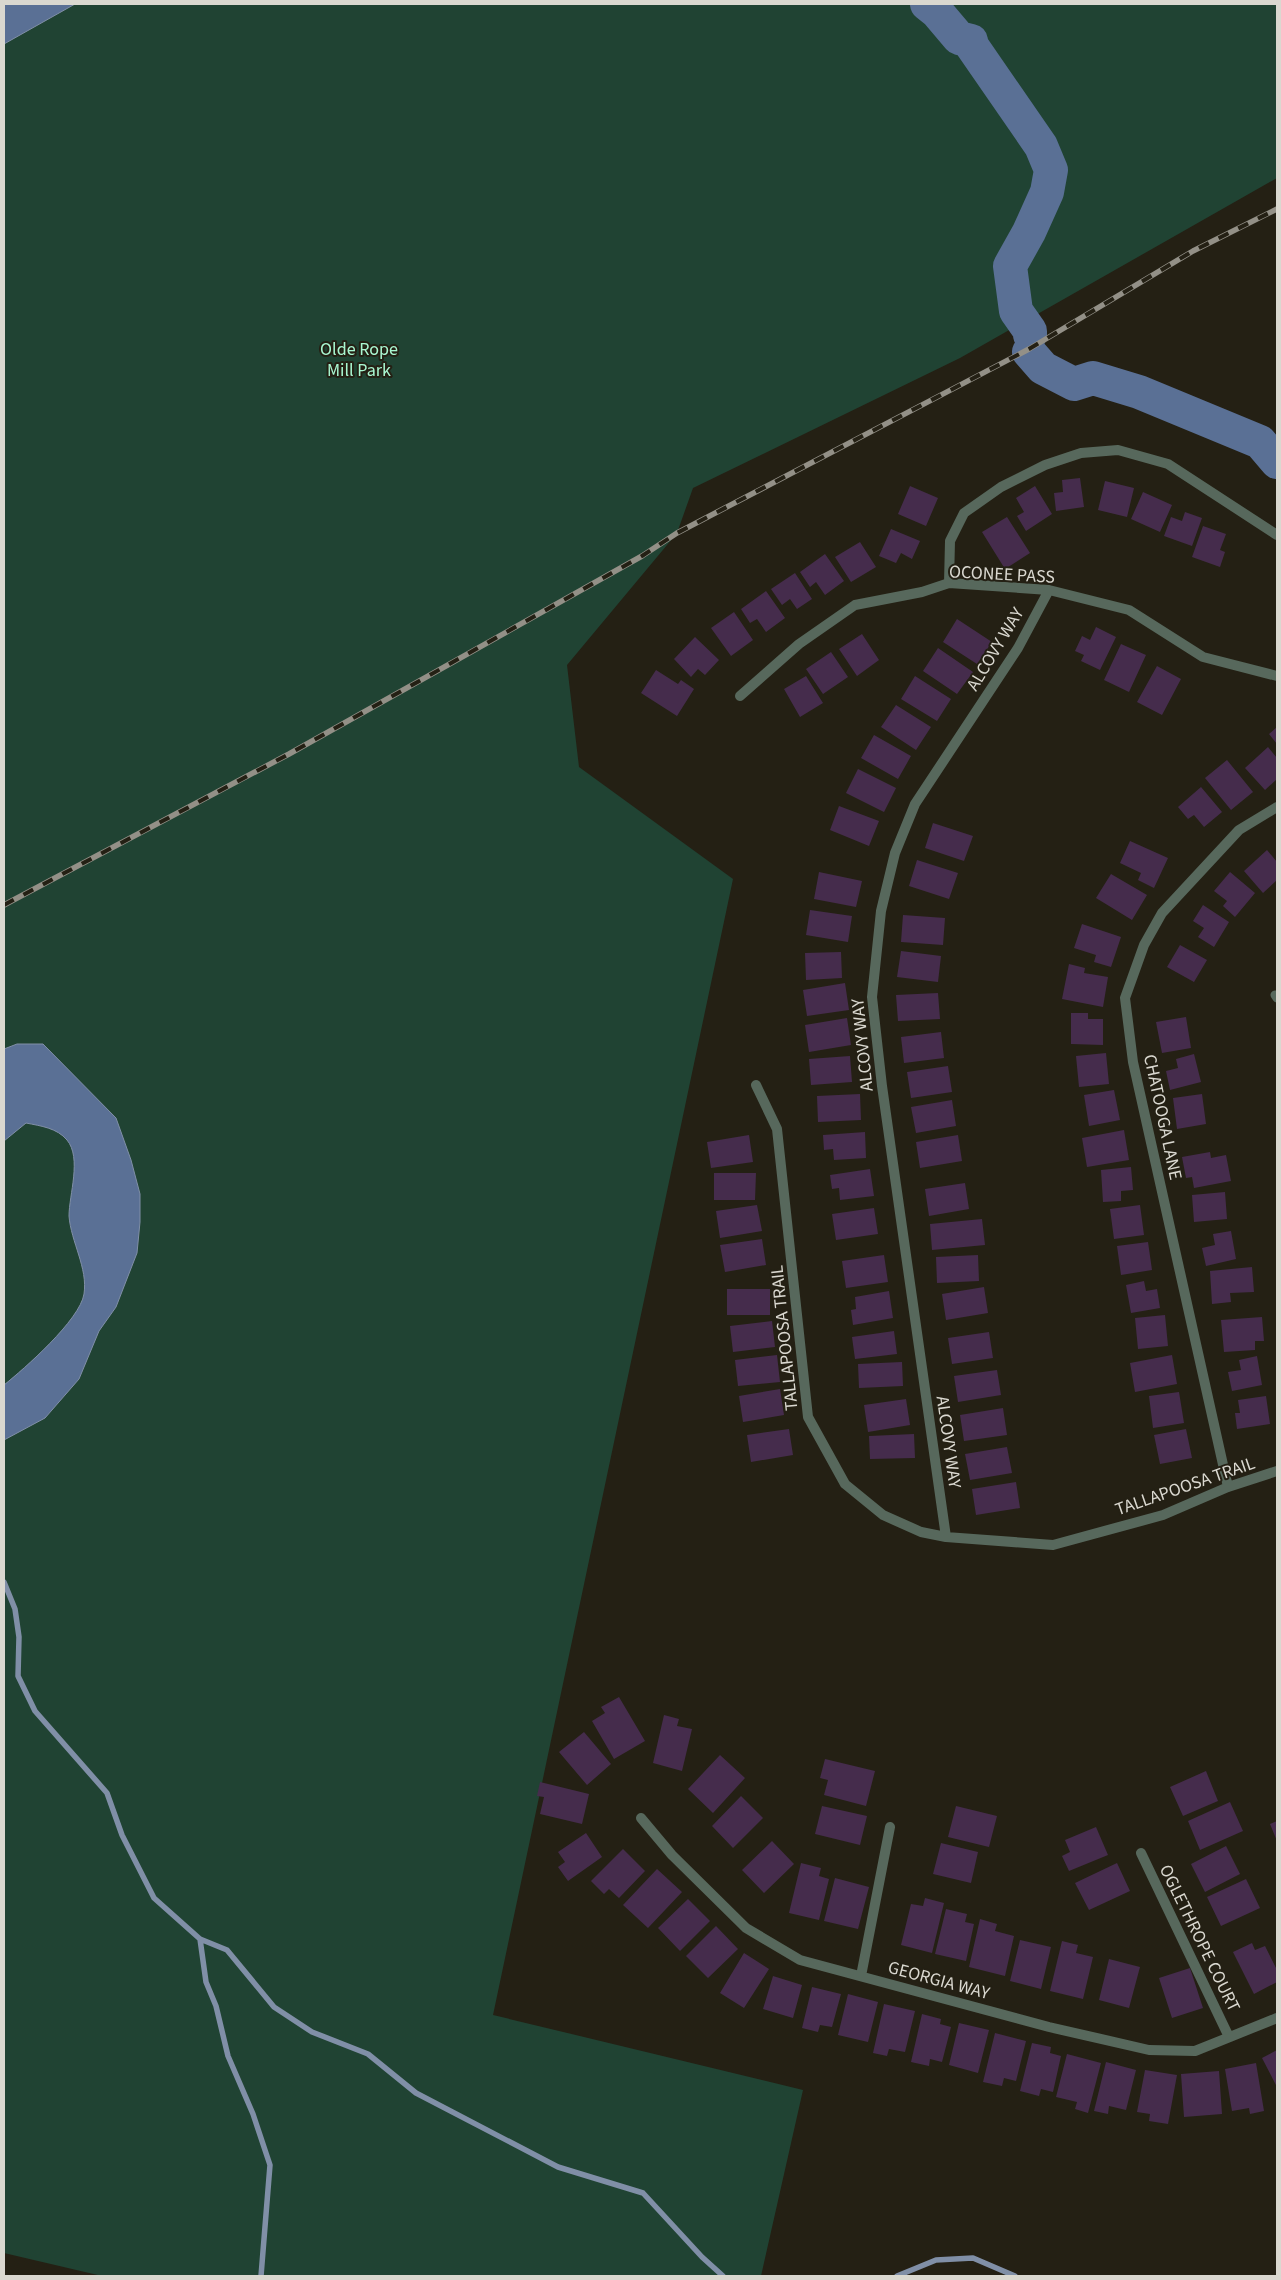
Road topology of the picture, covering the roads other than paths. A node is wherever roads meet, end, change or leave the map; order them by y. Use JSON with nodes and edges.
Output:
{"nodes":[{"id":1,"x":1277,"y":535,"type":"edge"},
{"id":2,"x":950,"y":583,"type":"junction"},
{"id":3,"x":1049,"y":590,"type":"junction"},
{"id":4,"x":1277,"y":676,"type":"edge"},
{"id":5,"x":740,"y":696,"type":"dead end"},
{"id":6,"x":1277,"y":806,"type":"edge"},
{"id":7,"x":756,"y":1085,"type":"dead end"},
{"id":8,"x":1277,"y":1472,"type":"edge"},
{"id":9,"x":1228,"y":1487,"type":"junction"},
{"id":10,"x":946,"y":1537,"type":"junction"},
{"id":11,"x":641,"y":1818,"type":"dead end"},
{"id":12,"x":890,"y":1828,"type":"dead end"},
{"id":13,"x":1141,"y":1853,"type":"dead end"},
{"id":14,"x":861,"y":1976,"type":"junction"},
{"id":15,"x":1277,"y":2018,"type":"edge"},
{"id":16,"x":1229,"y":2037,"type":"junction"}],
"edges":[{"from":1,"to":2,"type":"street"},
{"from":2,"to":3,"type":"street","name":"OCONEE PASS"},
{"from":2,"to":5,"type":"street","name":"OCONEE PASS"},
{"from":3,"to":4,"type":"street","name":"OCONEE PASS"},
{"from":3,"to":10,"type":"street","name":"ALCOVY WAY"},
{"from":6,"to":9,"type":"street","name":"CHATOOGA LANE"},
{"from":7,"to":10,"type":"street","name":"TALLAPOOSA TRAIL"},
{"from":8,"to":9,"type":"street","name":"TALLAPOOSA TRAIL"},
{"from":9,"to":10,"type":"street","name":"TALLAPOOSA TRAIL"},
{"from":11,"to":14,"type":"street","name":"GEORGIA WAY"},
{"from":12,"to":14,"type":"street"},
{"from":13,"to":16,"type":"street","name":"OGLETHROPE COURT"},
{"from":14,"to":16,"type":"street","name":"GEORGIA WAY"},
{"from":15,"to":16,"type":"street","name":"GEORGIA WAY"}]}
